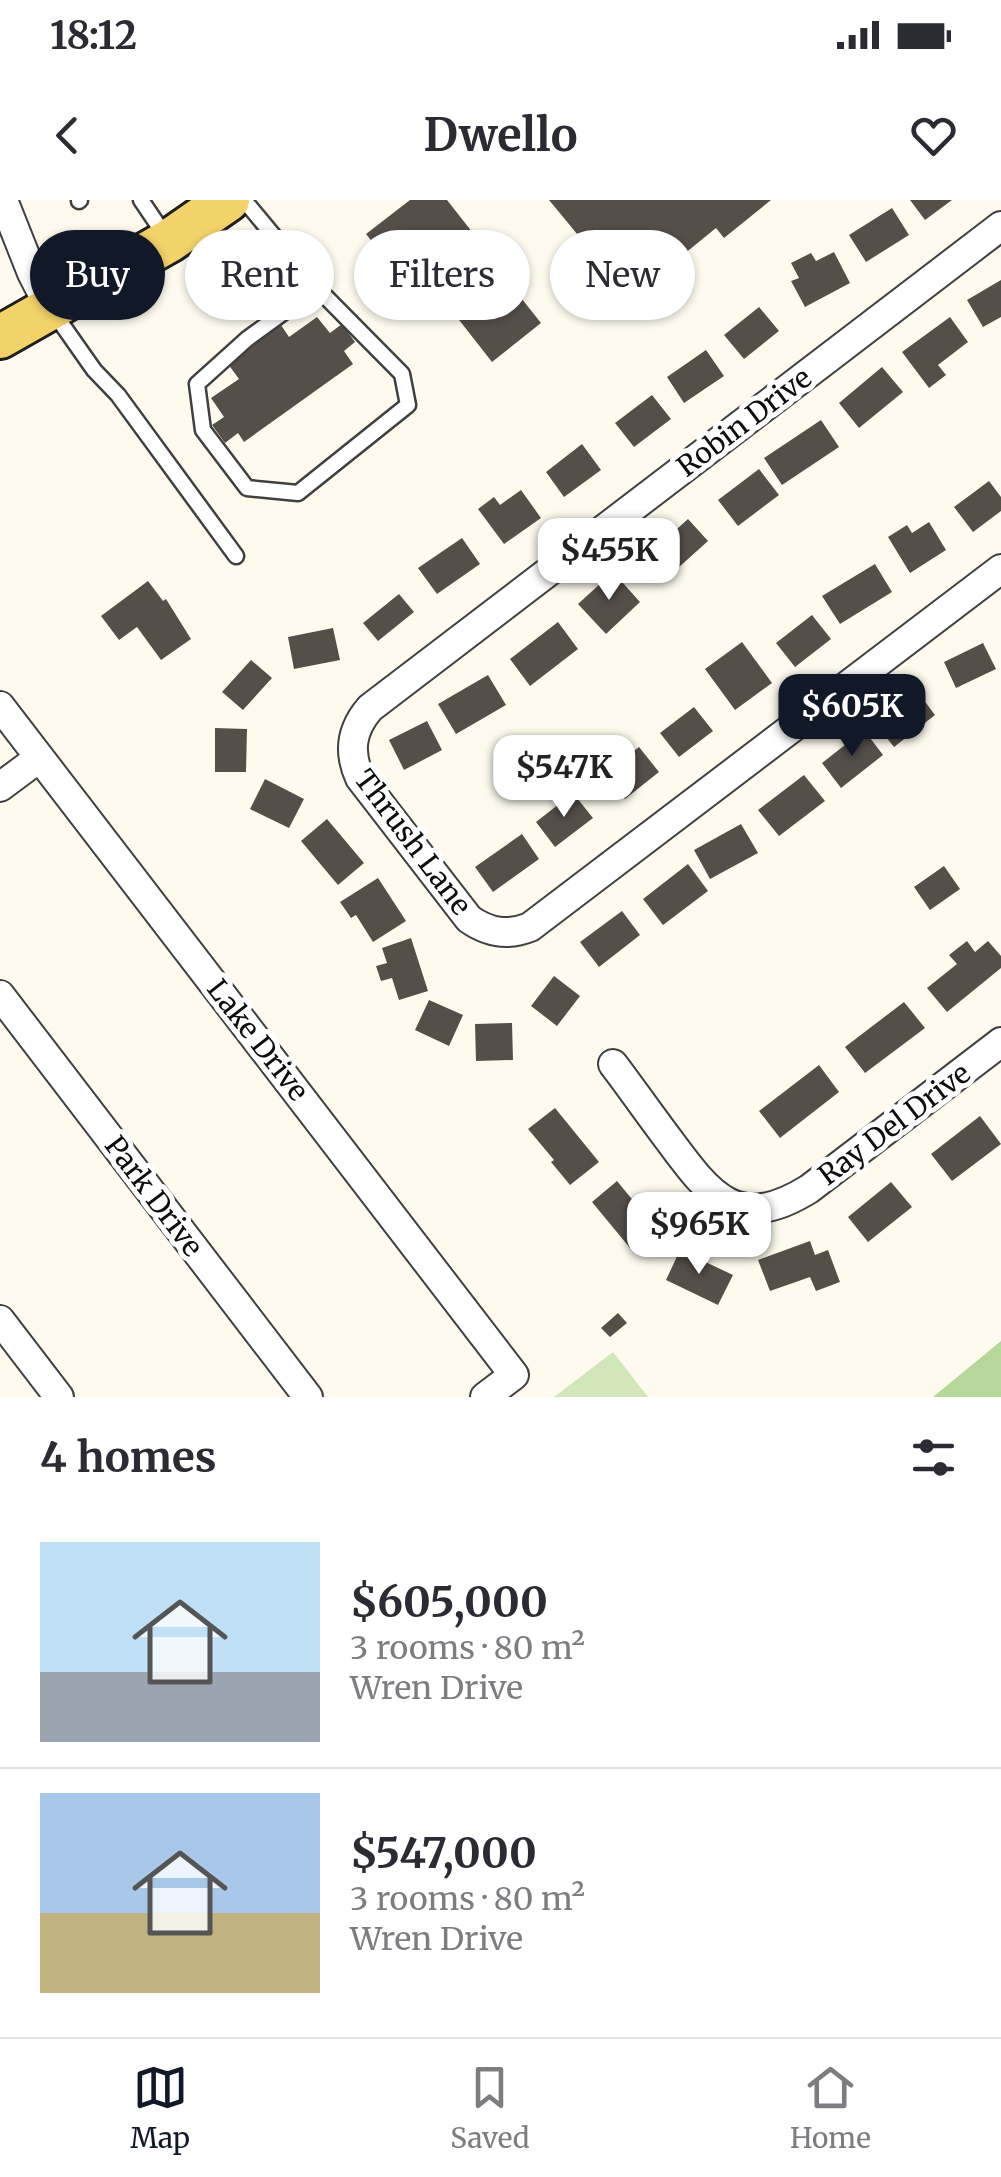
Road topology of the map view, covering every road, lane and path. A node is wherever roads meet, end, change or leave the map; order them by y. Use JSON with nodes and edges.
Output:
{"nodes":[{"id":1,"x":3,"y":200,"type":"edge"},
{"id":2,"x":141,"y":200,"type":"edge"},
{"id":3,"x":228,"y":200,"type":"edge"},
{"id":4,"x":244,"y":200,"type":"edge"},
{"id":5,"x":1001,"y":226,"type":"edge"},
{"id":6,"x":269,"y":230,"type":"edge"},
{"id":7,"x":169,"y":241,"type":"junction"},
{"id":8,"x":165,"y":243,"type":"edge"},
{"id":9,"x":30,"y":268,"type":"edge"},
{"id":10,"x":317,"y":288,"type":"joint"},
{"id":11,"x":32,"y":320,"type":"edge"},
{"id":12,"x":58,"y":320,"type":"edge"},
{"id":13,"x":0,"y":337,"type":"edge"},
{"id":14,"x":236,"y":556,"type":"dead end"},
{"id":15,"x":1001,"y":569,"type":"edge"},
{"id":16,"x":0,"y":706,"type":"edge"},
{"id":17,"x":353,"y":736,"type":"joint"},
{"id":18,"x":39,"y":758,"type":"junction"},
{"id":19,"x":0,"y":788,"type":"edge"},
{"id":20,"x":0,"y":995,"type":"edge"},
{"id":21,"x":1001,"y":1042,"type":"edge"},
{"id":22,"x":613,"y":1064,"type":"dead end"},
{"id":23,"x":0,"y":1320,"type":"edge"},
{"id":24,"x":59,"y":1397,"type":"edge"},
{"id":25,"x":308,"y":1397,"type":"edge"},
{"id":26,"x":485,"y":1397,"type":"edge"}],
"edges":[{"from":1,"to":9,"type":"street"},
{"from":2,"to":7,"type":"lane"},
{"from":3,"to":7,"type":"main road"},
{"from":4,"to":6,"type":"lane"},
{"from":5,"to":17,"type":"street","name":"Robin Drive"},
{"from":7,"to":8,"type":"main road"},
{"from":10,"to":10,"type":"lane"},
{"from":11,"to":13,"type":"main road"},
{"from":12,"to":14,"type":"lane"},
{"from":15,"to":17,"type":"street","name":"Thrush Lane"},
{"from":16,"to":18,"type":"street","name":"Lake Drive"},
{"from":18,"to":19,"type":"street"},
{"from":18,"to":26,"type":"street","name":"Lake Drive"},
{"from":20,"to":25,"type":"street","name":"Park Drive"},
{"from":21,"to":22,"type":"street","name":"Ray Del Drive"},
{"from":23,"to":24,"type":"street"}]}
